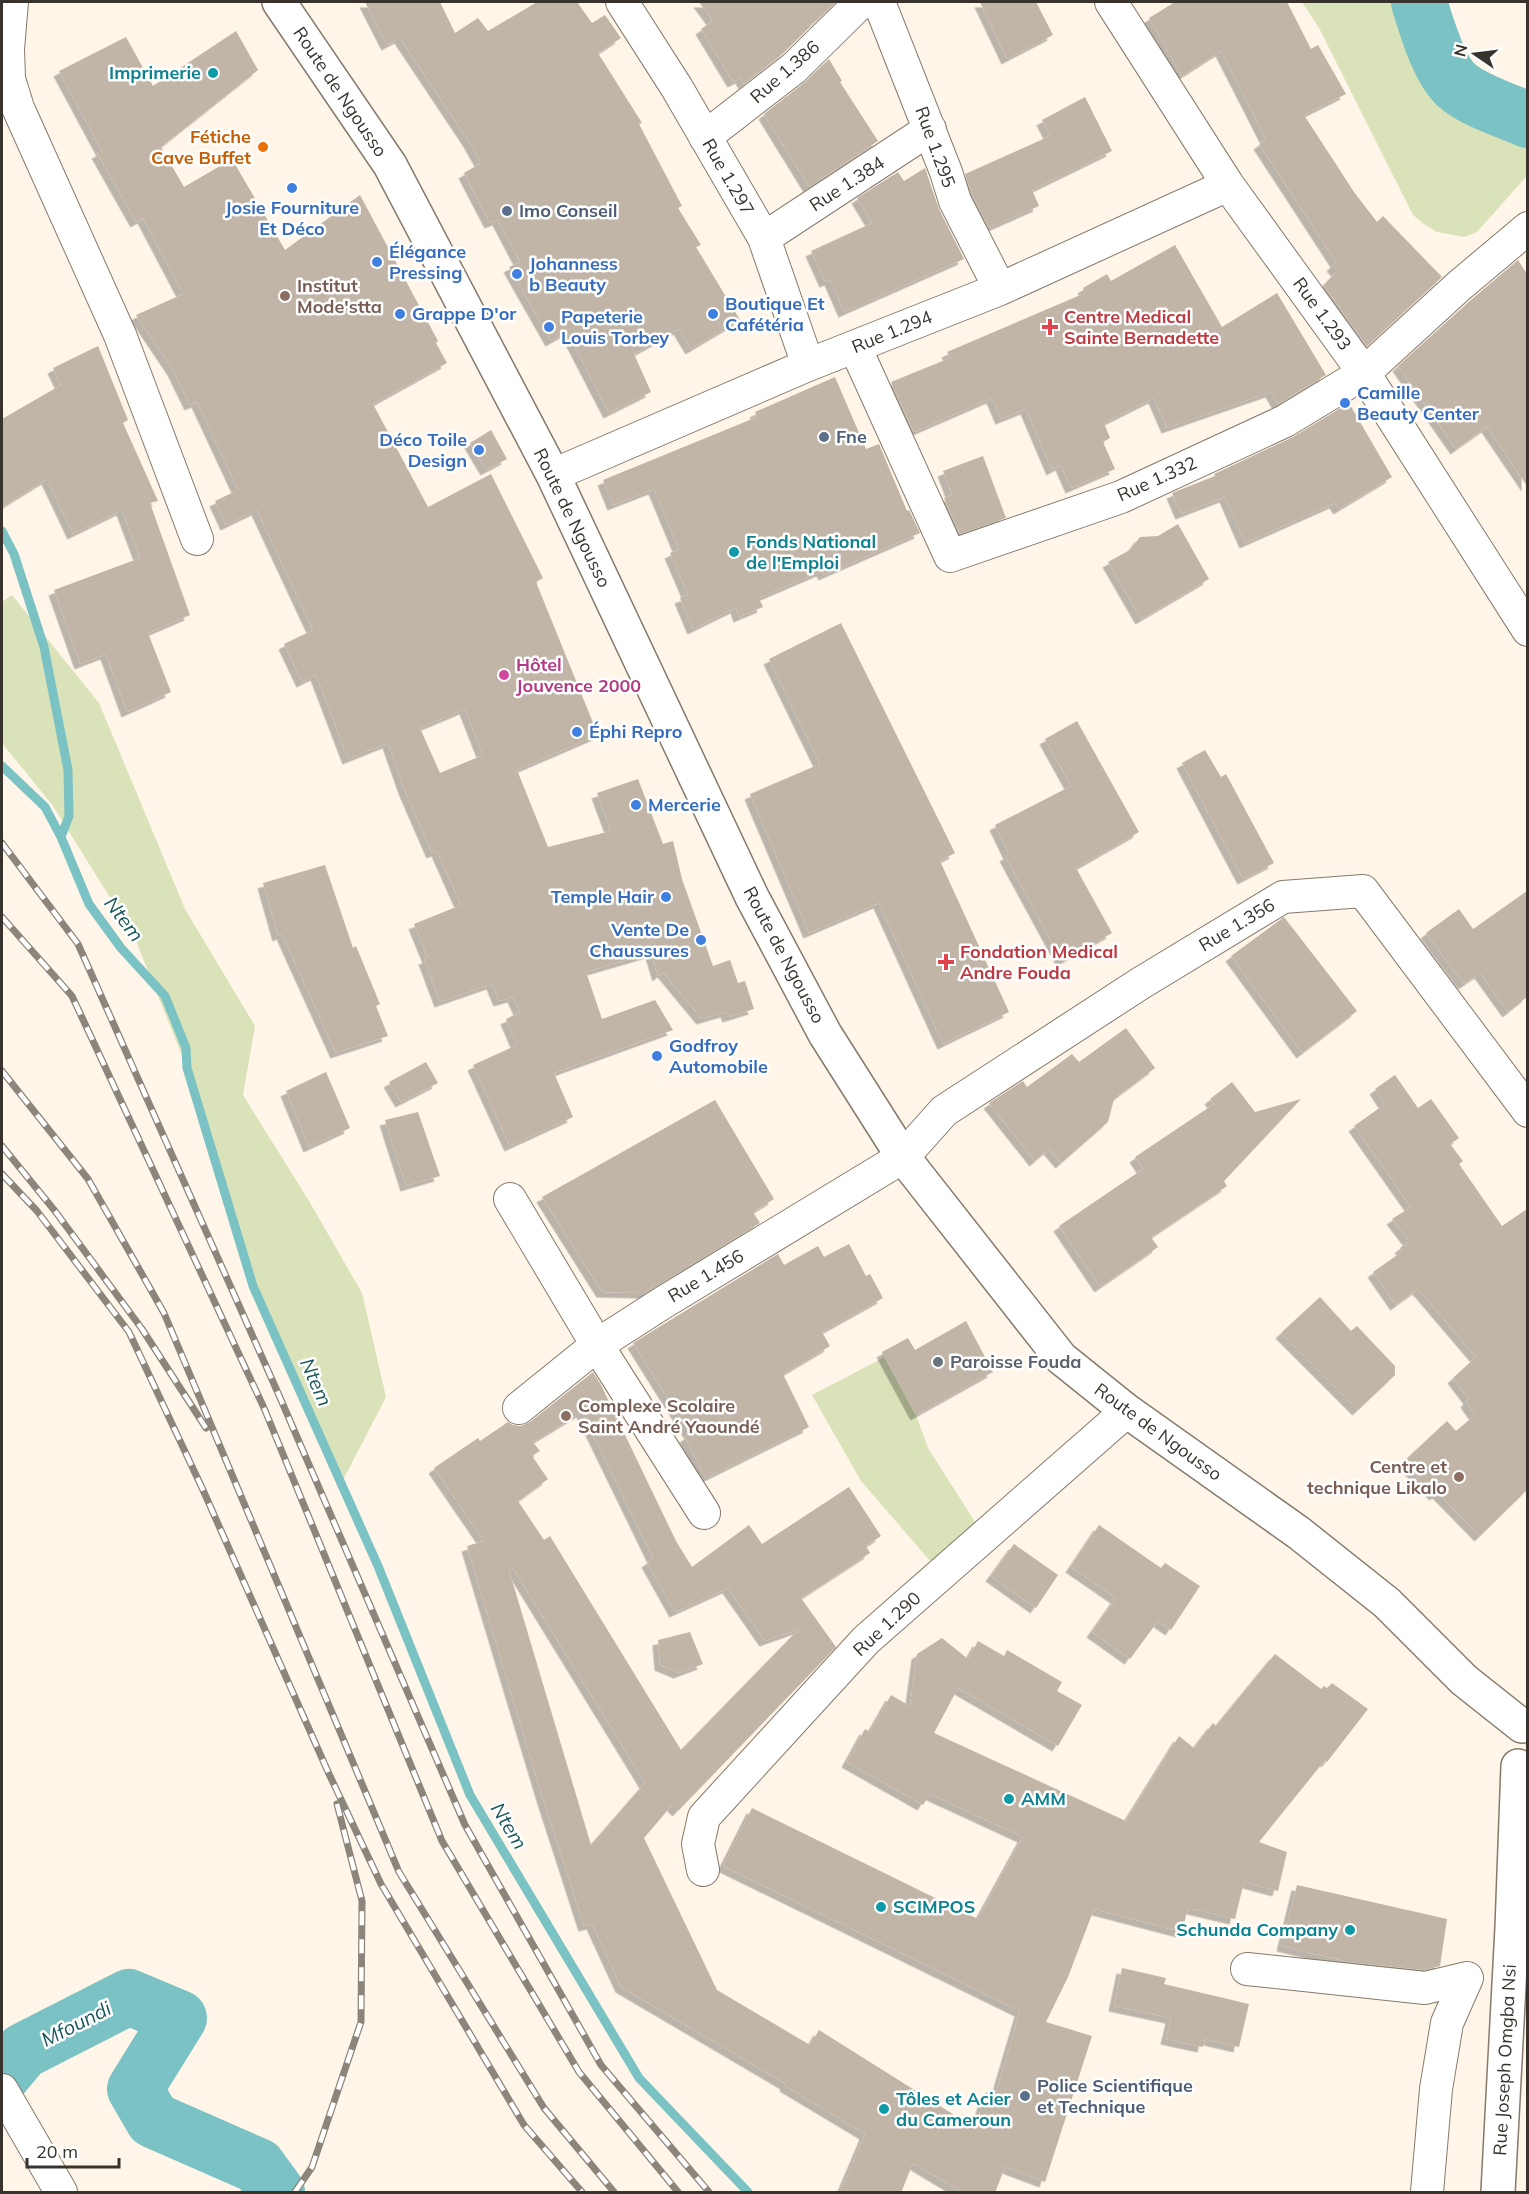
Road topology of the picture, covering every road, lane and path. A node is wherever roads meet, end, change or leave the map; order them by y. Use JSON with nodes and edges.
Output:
{"nodes":[{"id":1,"x":12,"y":2,"type":"edge"},
{"id":2,"x":279,"y":2,"type":"edge"},
{"id":3,"x":622,"y":2,"type":"edge"},
{"id":4,"x":861,"y":2,"type":"edge"},
{"id":5,"x":879,"y":2,"type":"edge"},
{"id":6,"x":1111,"y":2,"type":"edge"},
{"id":7,"x":5,"y":81,"type":"edge"},
{"id":8,"x":930,"y":129,"type":"junction"},
{"id":9,"x":705,"y":137,"type":"junction"},
{"id":10,"x":1228,"y":184,"type":"junction"},
{"id":11,"x":1527,"y":228,"type":"edge"},
{"id":12,"x":764,"y":238,"type":"junction"},
{"id":13,"x":1000,"y":289,"type":"junction"},
{"id":14,"x":855,"y":347,"type":"junction"},
{"id":15,"x":808,"y":365,"type":"junction"},
{"id":16,"x":1364,"y":373,"type":"junction"},
{"id":17,"x":553,"y":475,"type":"junction"},
{"id":18,"x":196,"y":539,"type":"dead end"},
{"id":19,"x":1527,"y":630,"type":"edge"},
{"id":20,"x":1527,"y":1111,"type":"edge"},
{"id":21,"x":903,"y":1157,"type":"junction"},
{"id":22,"x":510,"y":1199,"type":"dead end"},
{"id":23,"x":597,"y":1345,"type":"junction"},
{"id":24,"x":519,"y":1408,"type":"dead end"},
{"id":25,"x":1127,"y":1411,"type":"junction"},
{"id":26,"x":704,"y":1513,"type":"dead end"},
{"id":27,"x":1525,"y":1724,"type":"edge"},
{"id":28,"x":1523,"y":1773,"type":"edge"},
{"id":29,"x":703,"y":1870,"type":"dead end"},
{"id":30,"x":1527,"y":1876,"type":"edge"},
{"id":31,"x":1512,"y":1928,"type":"junction"},
{"id":32,"x":1247,"y":1969,"type":"dead end"},
{"id":33,"x":2,"y":2090,"type":"edge"},
{"id":34,"x":61,"y":2193,"type":"edge"},
{"id":35,"x":1427,"y":2193,"type":"edge"},
{"id":36,"x":1498,"y":2193,"type":"edge"}],
"edges":[{"from":1,"to":7,"type":"street"},
{"from":2,"to":17,"type":"main road","name":"Route de Ngousso"},
{"from":3,"to":9,"type":"street","name":"Rue 1.297"},
{"from":4,"to":9,"type":"street","name":"Rue 1.386"},
{"from":5,"to":8,"type":"street","name":"Rue 1.295"},
{"from":6,"to":10,"type":"street","name":"Rue 1.293"},
{"from":7,"to":18,"type":"street"},
{"from":8,"to":12,"type":"street","name":"Rue 1.384"},
{"from":8,"to":13,"type":"street","name":"Rue 1.295"},
{"from":9,"to":12,"type":"street","name":"Rue 1.297"},
{"from":10,"to":13,"type":"street","name":"Rue 1.294"},
{"from":10,"to":16,"type":"street","name":"Rue 1.293"},
{"from":11,"to":16,"type":"street","name":"Rue 1.332"},
{"from":12,"to":15,"type":"street","name":"Rue 1.297"},
{"from":13,"to":14,"type":"street","name":"Rue 1.294"},
{"from":14,"to":15,"type":"street","name":"Rue 1.294"},
{"from":14,"to":16,"type":"street","name":"Rue 1.332"},
{"from":15,"to":17,"type":"street","name":"Rue 1.294"},
{"from":16,"to":19,"type":"street","name":"Rue 1.293"},
{"from":17,"to":21,"type":"main road","name":"Route de Ngousso"},
{"from":20,"to":21,"type":"street","name":"Rue 1.356"},
{"from":21,"to":23,"type":"street","name":"Rue 1.456"},
{"from":21,"to":25,"type":"main road","name":"Route de Ngousso"},
{"from":22,"to":23,"type":"street"},
{"from":23,"to":24,"type":"street","name":"Rue 1.456"},
{"from":23,"to":26,"type":"street"},
{"from":25,"to":27,"type":"main road","name":"Route de Ngousso"},
{"from":25,"to":29,"type":"street","name":"Rue 1.290"},
{"from":27,"to":28,"type":"main road"},
{"from":28,"to":31,"type":"main road"},
{"from":30,"to":31,"type":"main road"},
{"from":31,"to":36,"type":"main road","name":"Rue Joseph Omgba Nsi"},
{"from":32,"to":35,"type":"street"},
{"from":33,"to":34,"type":"street"}]}
